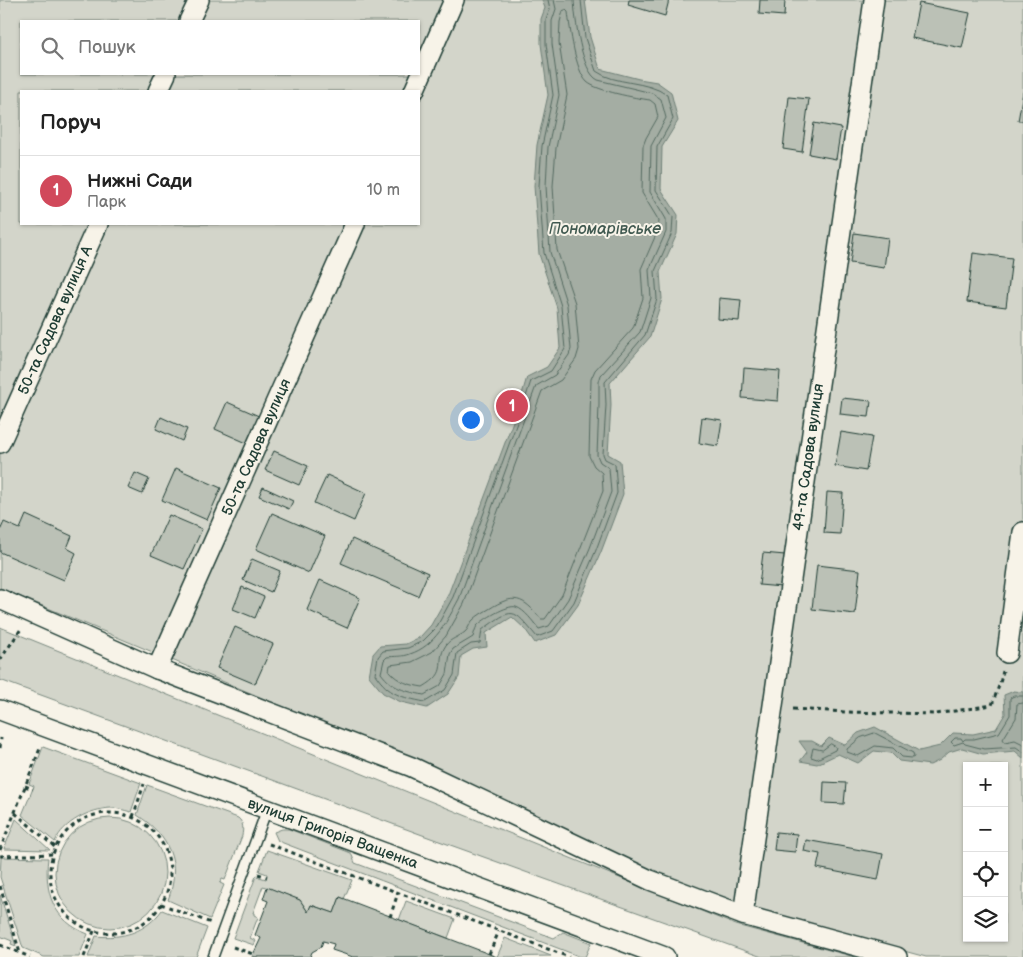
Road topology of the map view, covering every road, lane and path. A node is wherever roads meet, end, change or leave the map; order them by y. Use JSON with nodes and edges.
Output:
{"nodes":[{"id":1,"x":199,"y":0,"type":"edge"},
{"id":2,"x":454,"y":0,"type":"edge"},
{"id":3,"x":874,"y":0,"type":"edge"},
{"id":4,"x":189,"y":20,"type":"edge"},
{"id":5,"x":166,"y":75,"type":"edge"},
{"id":6,"x":158,"y":90,"type":"edge"},
{"id":7,"x":414,"y":90,"type":"edge"},
{"id":8,"x":98,"y":225,"type":"edge"},
{"id":9,"x":355,"y":225,"type":"edge"},
{"id":10,"x":0,"y":443,"type":"edge"},
{"id":11,"x":1023,"y":532,"type":"edge"},
{"id":12,"x":0,"y":599,"type":"edge"},
{"id":13,"x":18,"y":634,"type":"dead end"},
{"id":14,"x":1007,"y":653,"type":"joint"},
{"id":15,"x":0,"y":660,"type":"edge"},
{"id":16,"x":158,"y":669,"type":"junction"},
{"id":17,"x":772,"y":708,"type":"junction"},
{"id":18,"x":0,"y":710,"type":"edge"},
{"id":19,"x":48,"y":728,"type":"junction"},
{"id":20,"x":1,"y":738,"type":"edge"},
{"id":21,"x":0,"y":748,"type":"edge"},
{"id":22,"x":25,"y":786,"type":"junction"},
{"id":23,"x":33,"y":789,"type":"dead end"},
{"id":24,"x":267,"y":809,"type":"junction"},
{"id":25,"x":15,"y":813,"type":"junction"},
{"id":26,"x":256,"y":839,"type":"junction"},
{"id":27,"x":56,"y":848,"type":"junction"},
{"id":28,"x":0,"y":850,"type":"edge"},
{"id":29,"x":53,"y":854,"type":"junction"},
{"id":30,"x":0,"y":856,"type":"edge"},
{"id":31,"x":0,"y":886,"type":"edge"},
{"id":32,"x":398,"y":893,"type":"junction"},
{"id":33,"x":161,"y":904,"type":"junction"},
{"id":34,"x":743,"y":915,"type":"junction"},
{"id":35,"x":390,"y":917,"type":"dead end"},
{"id":36,"x":212,"y":924,"type":"dead end"},
{"id":37,"x":94,"y":931,"type":"junction"},
{"id":38,"x":499,"y":931,"type":"junction"},
{"id":39,"x":0,"y":945,"type":"edge"},
{"id":40,"x":228,"y":945,"type":"dead end"},
{"id":41,"x":20,"y":953,"type":"junction"},
{"id":42,"x":253,"y":954,"type":"dead end"},
{"id":43,"x":489,"y":954,"type":"dead end"},
{"id":44,"x":30,"y":957,"type":"edge"},
{"id":45,"x":84,"y":957,"type":"edge"},
{"id":46,"x":213,"y":957,"type":"edge"},
{"id":47,"x":569,"y":957,"type":"edge"},
{"id":48,"x":665,"y":957,"type":"edge"},
{"id":49,"x":897,"y":957,"type":"edge"}],
"edges":[{"from":1,"to":4,"type":"street"},
{"from":2,"to":7,"type":"street"},
{"from":3,"to":17,"type":"street","name":"49-та Садова вулиця"},
{"from":5,"to":6,"type":"street"},
{"from":8,"to":10,"type":"street","name":"50-та Садова вулиця А"},
{"from":9,"to":16,"type":"street","name":"50-та Садова вулиця"},
{"from":11,"to":14,"type":"street"},
{"from":12,"to":16,"type":"street"},
{"from":13,"to":15,"type":"path"},
{"from":14,"to":17,"type":"path"},
{"from":16,"to":34,"type":"street"},
{"from":17,"to":34,"type":"street","name":"49-та Садова вулиця"},
{"from":18,"to":19,"type":"street","name":"вулиця Григорія Ващенка"},
{"from":19,"to":22,"type":"path"},
{"from":19,"to":24,"type":"street","name":"вулиця Григорія Ващенка"},
{"from":20,"to":21,"type":"path"},
{"from":22,"to":23,"type":"path"},
{"from":22,"to":25,"type":"path"},
{"from":24,"to":26,"type":"lane"},
{"from":24,"to":48,"type":"street","name":"вулиця Григорія Ващенка"},
{"from":25,"to":27,"type":"path"},
{"from":25,"to":28,"type":"path"},
{"from":26,"to":32,"type":"path"},
{"from":26,"to":46,"type":"lane"},
{"from":27,"to":29,"type":"path"},
{"from":27,"to":33,"type":"path"},
{"from":29,"to":30,"type":"path"},
{"from":29,"to":37,"type":"path"},
{"from":31,"to":41,"type":"path"},
{"from":32,"to":35,"type":"path"},
{"from":32,"to":38,"type":"path"},
{"from":33,"to":36,"type":"path"},
{"from":33,"to":37,"type":"path"},
{"from":34,"to":49,"type":"street"},
{"from":37,"to":45,"type":"path"},
{"from":38,"to":43,"type":"path"},
{"from":38,"to":47,"type":"path"},
{"from":39,"to":41,"type":"path"},
{"from":40,"to":42,"type":"path"},
{"from":41,"to":44,"type":"path"}]}
